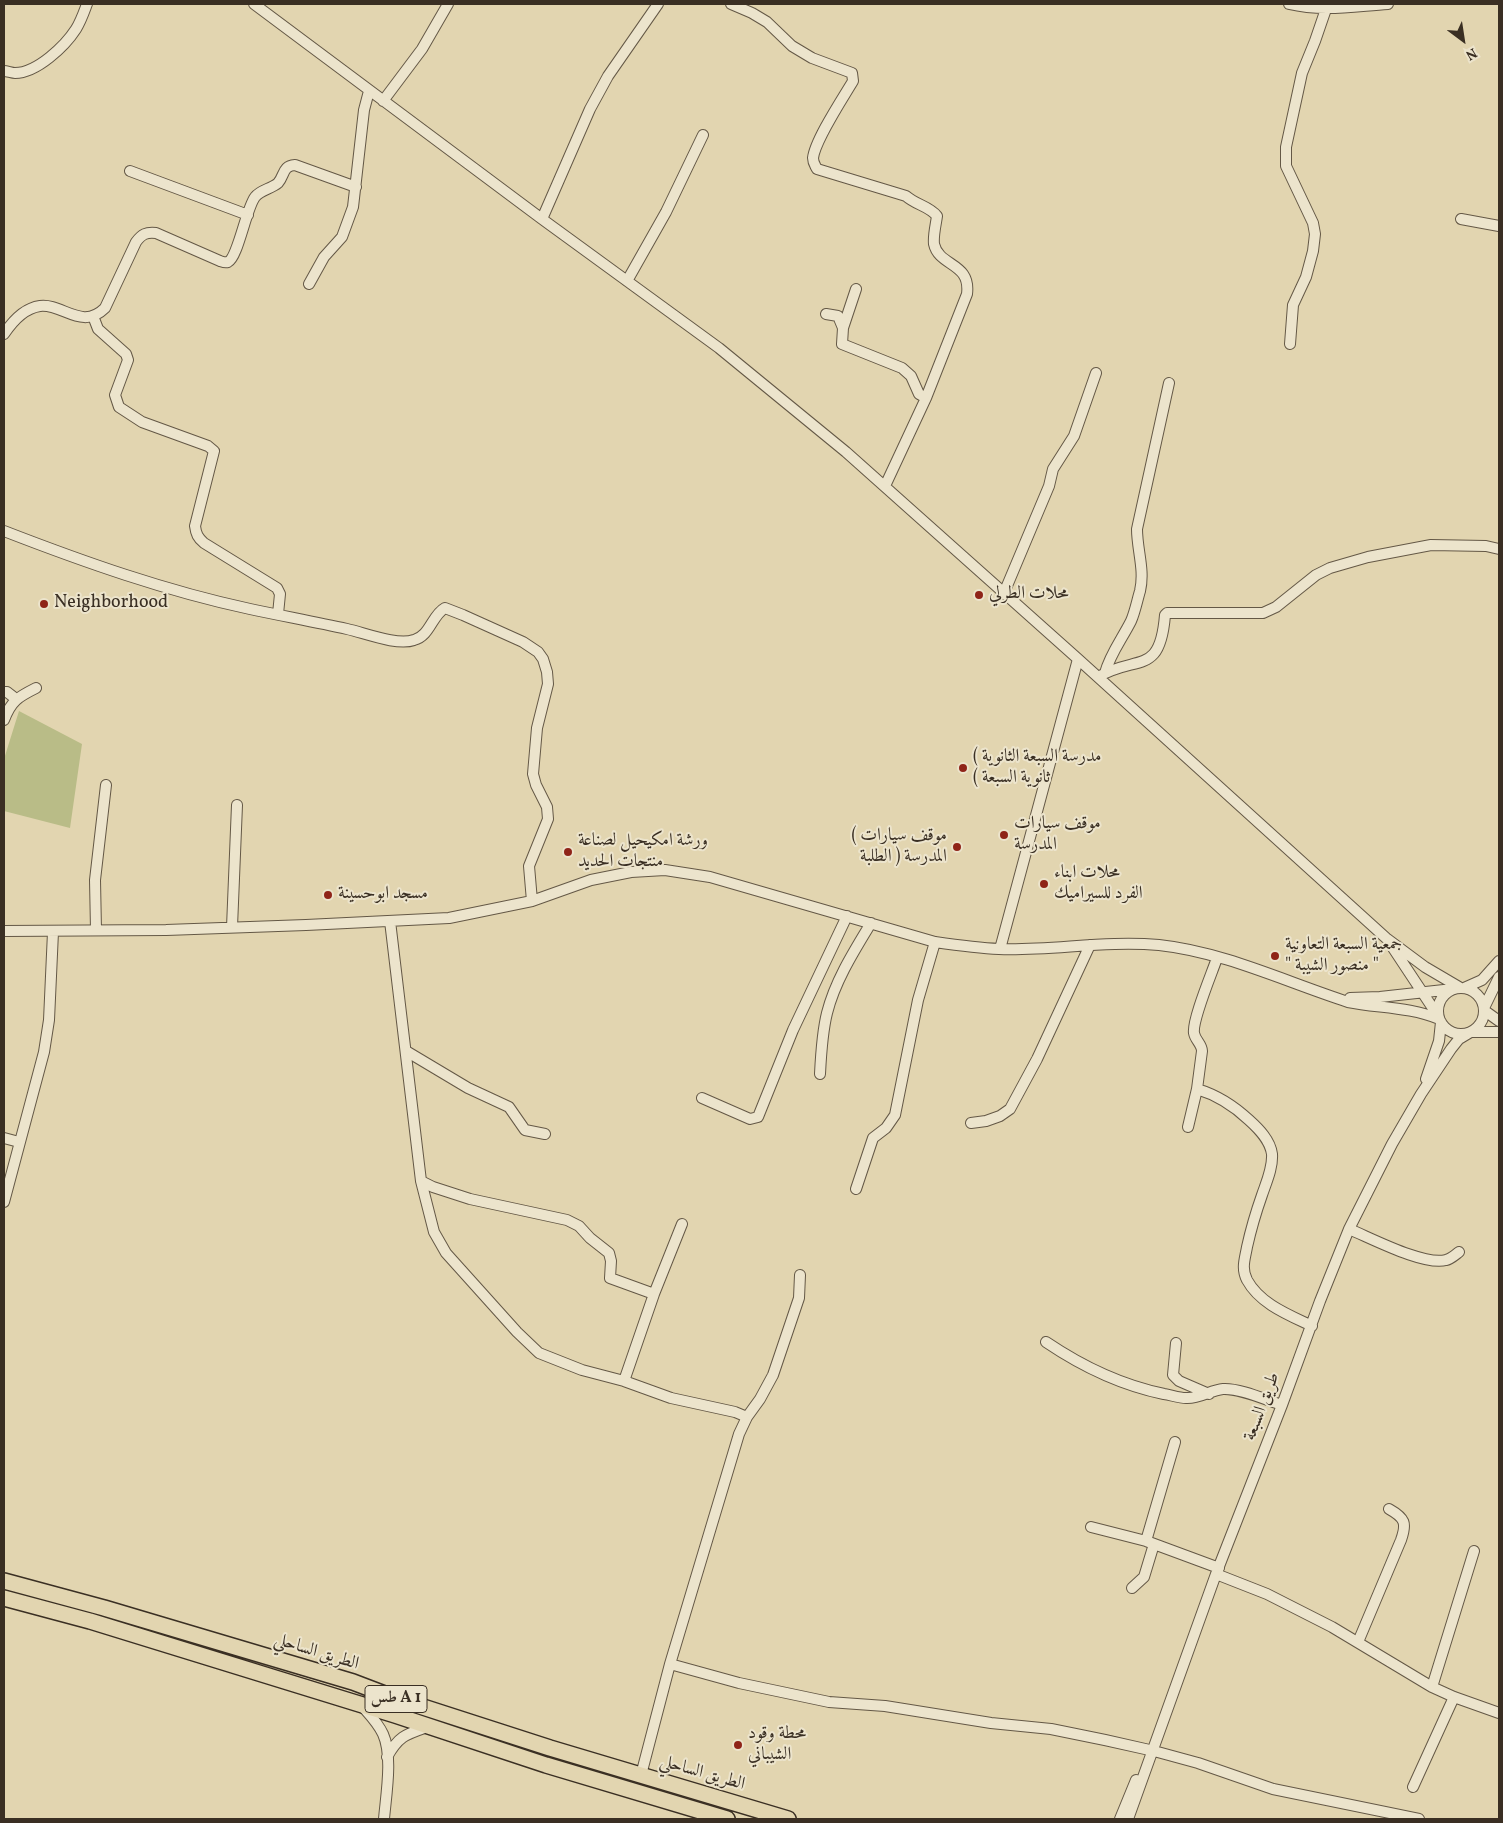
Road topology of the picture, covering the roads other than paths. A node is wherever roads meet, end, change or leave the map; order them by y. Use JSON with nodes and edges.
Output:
{"nodes":[{"id":1,"x":87,"y":4,"type":"edge"},
{"id":2,"x":254,"y":4,"type":"edge"},
{"id":3,"x":448,"y":4,"type":"edge"},
{"id":4,"x":658,"y":4,"type":"edge"},
{"id":5,"x":731,"y":4,"type":"edge"},
{"id":6,"x":1290,"y":4,"type":"edge"},
{"id":7,"x":1387,"y":4,"type":"edge"},
{"id":8,"x":1326,"y":9,"type":"junction"},
{"id":9,"x":4,"y":70,"type":"edge"},
{"id":10,"x":369,"y":91,"type":"junction"},
{"id":11,"x":383,"y":101,"type":"junction"},
{"id":12,"x":703,"y":134,"type":"dead end"},
{"id":13,"x":130,"y":171,"type":"dead end"},
{"id":14,"x":356,"y":187,"type":"junction"},
{"id":15,"x":248,"y":215,"type":"junction"},
{"id":16,"x":542,"y":219,"type":"junction"},
{"id":17,"x":1460,"y":219,"type":"dead end"},
{"id":18,"x":1499,"y":226,"type":"edge"},
{"id":19,"x":627,"y":281,"type":"junction"},
{"id":20,"x":309,"y":284,"type":"dead end"},
{"id":21,"x":856,"y":289,"type":"dead end"},
{"id":22,"x":826,"y":314,"type":"dead end"},
{"id":23,"x":93,"y":316,"type":"junction"},
{"id":24,"x":843,"y":328,"type":"junction"},
{"id":25,"x":4,"y":334,"type":"edge"},
{"id":26,"x":1290,"y":344,"type":"dead end"},
{"id":27,"x":1096,"y":372,"type":"dead end"},
{"id":28,"x":1169,"y":383,"type":"dead end"},
{"id":29,"x":926,"y":398,"type":"junction"},
{"id":30,"x":885,"y":486,"type":"junction"},
{"id":31,"x":4,"y":531,"type":"edge"},
{"id":32,"x":1499,"y":548,"type":"edge"},
{"id":33,"x":1004,"y":593,"type":"junction"},
{"id":34,"x":278,"y":614,"type":"junction"},
{"id":35,"x":1078,"y":659,"type":"junction"},
{"id":36,"x":1101,"y":675,"type":"junction"},
{"id":37,"x":36,"y":688,"type":"dead end"},
{"id":38,"x":4,"y":692,"type":"edge"},
{"id":39,"x":16,"y":699,"type":"junction"},
{"id":40,"x":4,"y":720,"type":"edge"},
{"id":41,"x":106,"y":785,"type":"dead end"},
{"id":42,"x":237,"y":805,"type":"dead end"},
{"id":43,"x":532,"y":901,"type":"junction"},
{"id":44,"x":847,"y":916,"type":"junction"},
{"id":45,"x":390,"y":921,"type":"junction"},
{"id":46,"x":871,"y":923,"type":"junction"},
{"id":47,"x":232,"y":927,"type":"junction"},
{"id":48,"x":96,"y":930,"type":"junction"},
{"id":49,"x":4,"y":931,"type":"edge"},
{"id":50,"x":53,"y":932,"type":"junction"},
{"id":51,"x":1386,"y":938,"type":"junction"},
{"id":52,"x":934,"y":942,"type":"junction"},
{"id":53,"x":1090,"y":945,"type":"junction"},
{"id":54,"x":1000,"y":949,"type":"junction"},
{"id":55,"x":1217,"y":958,"type":"junction"},
{"id":56,"x":1499,"y":961,"type":"edge"},
{"id":57,"x":1499,"y":977,"type":"edge"},
{"id":58,"x":1460,"y":988,"type":"junction"},
{"id":59,"x":1422,"y":992,"type":"junction"},
{"id":60,"x":1336,"y":998,"type":"junction"},
{"id":61,"x":1485,"y":1009,"type":"junction"},
{"id":62,"x":1439,"y":1019,"type":"junction"},
{"id":63,"x":1499,"y":1021,"type":"edge"},
{"id":64,"x":1470,"y":1032,"type":"junction"},
{"id":65,"x":1499,"y":1032,"type":"edge"},
{"id":66,"x":406,"y":1051,"type":"junction"},
{"id":67,"x":820,"y":1074,"type":"dead end"},
{"id":68,"x":1197,"y":1089,"type":"junction"},
{"id":69,"x":1421,"y":1094,"type":"junction"},
{"id":70,"x":702,"y":1098,"type":"dead end"},
{"id":71,"x":970,"y":1123,"type":"dead end"},
{"id":72,"x":1188,"y":1127,"type":"dead end"},
{"id":73,"x":545,"y":1134,"type":"dead end"},
{"id":74,"x":4,"y":1138,"type":"edge"},
{"id":75,"x":19,"y":1142,"type":"junction"},
{"id":76,"x":421,"y":1181,"type":"junction"},
{"id":77,"x":856,"y":1189,"type":"dead end"},
{"id":78,"x":4,"y":1202,"type":"edge"},
{"id":79,"x":682,"y":1224,"type":"dead end"},
{"id":80,"x":1350,"y":1229,"type":"junction"},
{"id":81,"x":1459,"y":1252,"type":"dead end"},
{"id":82,"x":800,"y":1275,"type":"dead end"},
{"id":83,"x":654,"y":1294,"type":"junction"},
{"id":84,"x":1312,"y":1326,"type":"junction"},
{"id":85,"x":1046,"y":1342,"type":"dead end"},
{"id":86,"x":1176,"y":1343,"type":"dead end"},
{"id":87,"x":624,"y":1381,"type":"junction"},
{"id":88,"x":1209,"y":1394,"type":"junction"},
{"id":89,"x":1282,"y":1405,"type":"junction"},
{"id":90,"x":747,"y":1417,"type":"junction"},
{"id":91,"x":1175,"y":1442,"type":"dead end"},
{"id":92,"x":1389,"y":1509,"type":"dead end"},
{"id":93,"x":1091,"y":1527,"type":"dead end"},
{"id":94,"x":1150,"y":1542,"type":"junction"},
{"id":95,"x":1474,"y":1552,"type":"dead end"},
{"id":96,"x":1217,"y":1571,"type":"junction"},
{"id":97,"x":4,"y":1581,"type":"edge"},
{"id":98,"x":1132,"y":1588,"type":"dead end"},
{"id":99,"x":4,"y":1598,"type":"edge"},
{"id":100,"x":1358,"y":1642,"type":"junction"},
{"id":101,"x":670,"y":1664,"type":"junction"},
{"id":102,"x":1432,"y":1687,"type":"junction"},
{"id":103,"x":1454,"y":1697,"type":"junction"},
{"id":104,"x":362,"y":1706,"type":"junction"},
{"id":105,"x":1499,"y":1713,"type":"edge"},
{"id":106,"x":430,"y":1726,"type":"junction"},
{"id":107,"x":1152,"y":1747,"type":"junction"},
{"id":108,"x":550,"y":1748,"type":"junction"},
{"id":109,"x":387,"y":1757,"type":"junction"},
{"id":110,"x":546,"y":1765,"type":"junction"},
{"id":111,"x":641,"y":1775,"type":"junction"},
{"id":112,"x":1413,"y":1787,"type":"dead end"},
{"id":113,"x":706,"y":1816,"type":"edge"},
{"id":114,"x":384,"y":1819,"type":"edge"},
{"id":115,"x":727,"y":1819,"type":"edge"},
{"id":116,"x":788,"y":1819,"type":"edge"},
{"id":117,"x":1120,"y":1819,"type":"edge"},
{"id":118,"x":1128,"y":1819,"type":"edge"},
{"id":119,"x":1419,"y":1819,"type":"edge"}],
"edges":[{"from":1,"to":9,"type":"street"},
{"from":2,"to":10,"type":"street"},
{"from":3,"to":11,"type":"street"},
{"from":4,"to":16,"type":"street"},
{"from":5,"to":29,"type":"street"},
{"from":6,"to":8,"type":"street"},
{"from":7,"to":8,"type":"street"},
{"from":8,"to":26,"type":"street"},
{"from":10,"to":11,"type":"street"},
{"from":10,"to":14,"type":"street"},
{"from":11,"to":16,"type":"street"},
{"from":12,"to":19,"type":"street"},
{"from":13,"to":15,"type":"street"},
{"from":14,"to":15,"type":"street"},
{"from":14,"to":20,"type":"street"},
{"from":15,"to":23,"type":"street"},
{"from":16,"to":19,"type":"street"},
{"from":17,"to":18,"type":"street"},
{"from":19,"to":30,"type":"street"},
{"from":21,"to":24,"type":"street"},
{"from":22,"to":24,"type":"street"},
{"from":23,"to":25,"type":"street"},
{"from":23,"to":34,"type":"street"},
{"from":24,"to":29,"type":"street"},
{"from":27,"to":33,"type":"street"},
{"from":28,"to":36,"type":"street"},
{"from":29,"to":30,"type":"street"},
{"from":30,"to":33,"type":"street"},
{"from":31,"to":34,"type":"street"},
{"from":32,"to":36,"type":"street"},
{"from":33,"to":35,"type":"street"},
{"from":34,"to":43,"type":"street"},
{"from":35,"to":36,"type":"street"},
{"from":35,"to":54,"type":"street"},
{"from":36,"to":51,"type":"street"},
{"from":37,"to":39,"type":"street"},
{"from":38,"to":39,"type":"street"},
{"from":39,"to":40,"type":"street"},
{"from":41,"to":48,"type":"street"},
{"from":42,"to":47,"type":"street"},
{"from":43,"to":44,"type":"street"},
{"from":43,"to":45,"type":"street"},
{"from":44,"to":46,"type":"street"},
{"from":44,"to":70,"type":"street"},
{"from":45,"to":47,"type":"street"},
{"from":45,"to":66,"type":"street"},
{"from":46,"to":52,"type":"street"},
{"from":46,"to":67,"type":"street"},
{"from":47,"to":48,"type":"street"},
{"from":48,"to":50,"type":"street"},
{"from":49,"to":50,"type":"street"},
{"from":50,"to":75,"type":"street"},
{"from":51,"to":58,"type":"street"},
{"from":51,"to":59,"type":"street"},
{"from":52,"to":54,"type":"street"},
{"from":52,"to":77,"type":"street"},
{"from":53,"to":54,"type":"street"},
{"from":53,"to":55,"type":"street"},
{"from":53,"to":71,"type":"street"},
{"from":55,"to":60,"type":"street"},
{"from":55,"to":68,"type":"street"},
{"from":56,"to":58,"type":"street"},
{"from":57,"to":61,"type":"street"},
{"from":58,"to":59,"type":"street"},
{"from":58,"to":61,"type":"street"},
{"from":58,"to":62,"type":"street"},
{"from":59,"to":60,"type":"street"},
{"from":59,"to":62,"type":"street"},
{"from":60,"to":62,"type":"street"},
{"from":61,"to":63,"type":"street"},
{"from":61,"to":64,"type":"street"},
{"from":62,"to":64,"type":"street"},
{"from":62,"to":69,"type":"street"},
{"from":64,"to":65,"type":"street"},
{"from":64,"to":69,"type":"street"},
{"from":66,"to":73,"type":"street"},
{"from":66,"to":76,"type":"street"},
{"from":68,"to":72,"type":"street"},
{"from":68,"to":84,"type":"street"},
{"from":69,"to":80,"type":"street","name":"طريق السبعة"},
{"from":74,"to":75,"type":"street"},
{"from":75,"to":78,"type":"street"},
{"from":76,"to":83,"type":"street"},
{"from":76,"to":87,"type":"street"},
{"from":79,"to":83,"type":"street"},
{"from":80,"to":81,"type":"street"},
{"from":80,"to":84,"type":"street","name":"طريق السبعة"},
{"from":82,"to":90,"type":"street"},
{"from":83,"to":87,"type":"street"},
{"from":84,"to":89,"type":"street","name":"طريق السبعة"},
{"from":85,"to":88,"type":"street"},
{"from":86,"to":88,"type":"street"},
{"from":87,"to":90,"type":"street"},
{"from":88,"to":89,"type":"street"},
{"from":89,"to":96,"type":"street","name":"طريق السبعة"},
{"from":90,"to":101,"type":"street"},
{"from":91,"to":94,"type":"street"},
{"from":92,"to":100,"type":"street"},
{"from":93,"to":94,"type":"street"},
{"from":94,"to":96,"type":"street"},
{"from":94,"to":98,"type":"street"},
{"from":95,"to":102,"type":"street"},
{"from":96,"to":100,"type":"street"},
{"from":96,"to":107,"type":"street","name":"طريق السبعة"},
{"from":97,"to":108,"type":"highway","name":"الطريق الساحلي","number":"طس A 1"},
{"from":99,"to":104,"type":"highway","name":"الطريق الساحلي","number":"طس A 1"},
{"from":100,"to":102,"type":"street"},
{"from":101,"to":107,"type":"street"},
{"from":101,"to":111,"type":"street"},
{"from":102,"to":103,"type":"street"},
{"from":103,"to":105,"type":"street"},
{"from":103,"to":112,"type":"street"},
{"from":104,"to":106,"type":"highway","name":"الطريق الساحلي","number":"طس A 1"},
{"from":104,"to":109,"type":"street"},
{"from":106,"to":109,"type":"street"},
{"from":106,"to":110,"type":"highway","name":"الطريق الساحلي","number":"طس A 1"},
{"from":107,"to":117,"type":"street"},
{"from":107,"to":118,"type":"street"},
{"from":107,"to":119,"type":"street"},
{"from":108,"to":110,"type":"highway"},
{"from":108,"to":111,"type":"highway","name":"الطريق الساحلي","number":"طس A 1"},
{"from":109,"to":114,"type":"street"},
{"from":110,"to":113,"type":"highway","name":"الطريق الساحلي","number":"طس A 1"},
{"from":111,"to":116,"type":"highway","name":"الطريق الساحلي","number":"طس A 1"},
{"from":113,"to":115,"type":"highway","name":"الطريق الساحلي","number":"طس A 1"}]}
